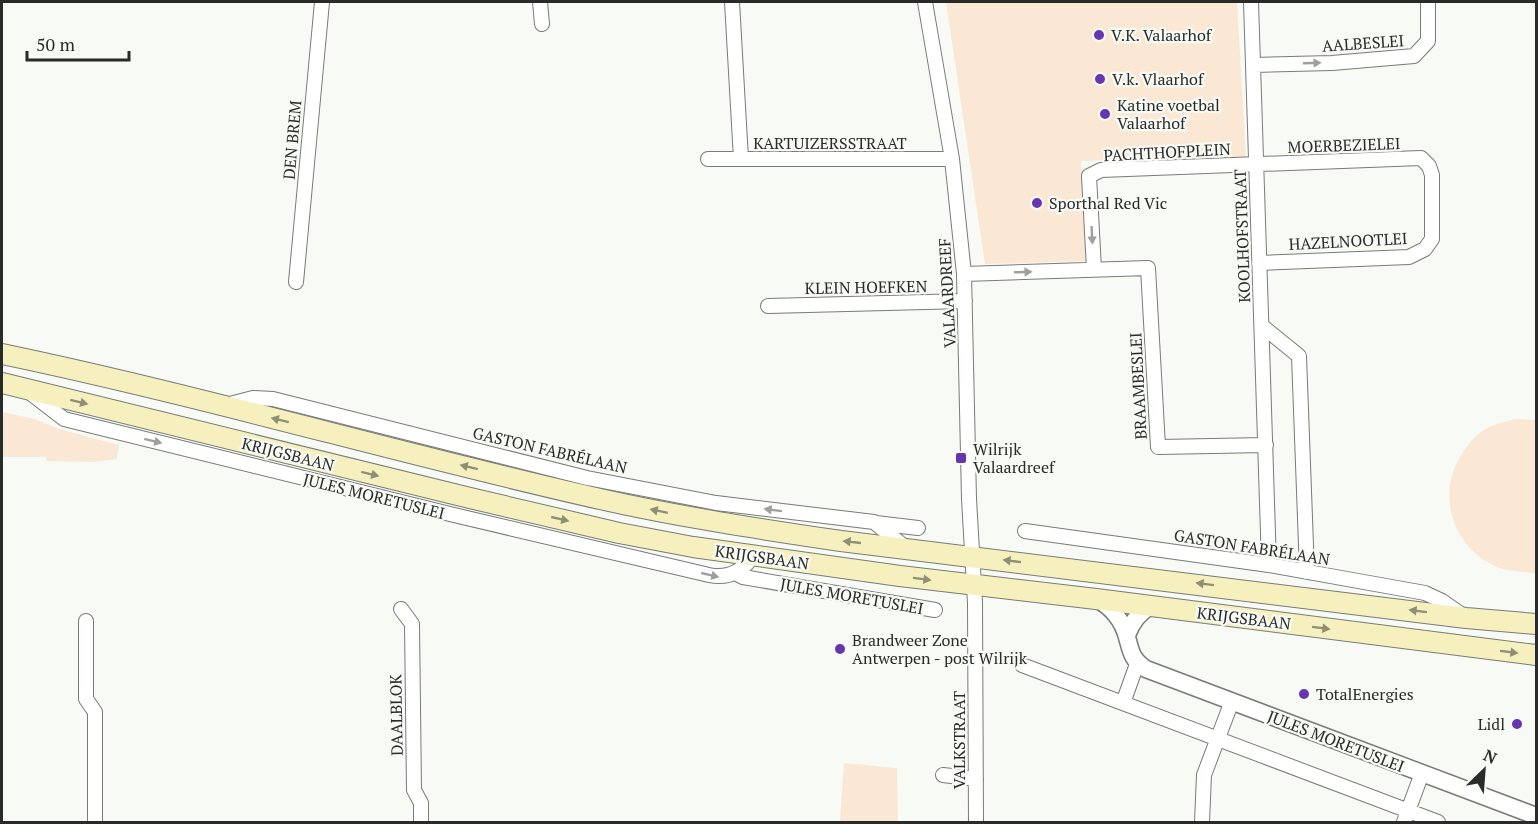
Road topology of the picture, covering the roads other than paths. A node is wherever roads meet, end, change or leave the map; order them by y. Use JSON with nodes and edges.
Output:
{"nodes":[{"id":1,"x":322,"y":2,"type":"edge"},
{"id":2,"x":540,"y":2,"type":"edge"},
{"id":3,"x":732,"y":2,"type":"edge"},
{"id":4,"x":925,"y":2,"type":"edge"},
{"id":5,"x":1251,"y":2,"type":"edge"},
{"id":6,"x":1428,"y":2,"type":"edge"},
{"id":7,"x":543,"y":24,"type":"dead end"},
{"id":8,"x":1254,"y":65,"type":"junction"},
{"id":9,"x":708,"y":159,"type":"dead end"},
{"id":10,"x":741,"y":159,"type":"junction"},
{"id":11,"x":952,"y":159,"type":"junction"},
{"id":12,"x":1255,"y":164,"type":"junction"},
{"id":13,"x":1432,"y":239,"type":"joint"},
{"id":14,"x":1259,"y":263,"type":"junction"},
{"id":15,"x":1094,"y":269,"type":"junction"},
{"id":16,"x":964,"y":274,"type":"junction"},
{"id":17,"x":296,"y":282,"type":"dead end"},
{"id":18,"x":965,"y":301,"type":"junction"},
{"id":19,"x":768,"y":306,"type":"dead end"},
{"id":20,"x":1262,"y":326,"type":"junction"},
{"id":21,"x":2,"y":354,"type":"edge"},
{"id":22,"x":2,"y":383,"type":"edge"},
{"id":23,"x":24,"y":388,"type":"junction"},
{"id":24,"x":223,"y":406,"type":"junction"},
{"id":25,"x":1266,"y":445,"type":"junction"},
{"id":26,"x":874,"y":522,"type":"junction"},
{"id":27,"x":918,"y":528,"type":"dead end"},
{"id":28,"x":1025,"y":531,"type":"dead end"},
{"id":29,"x":906,"y":548,"type":"junction"},
{"id":30,"x":753,"y":556,"type":"junction"},
{"id":31,"x":972,"y":556,"type":"junction"},
{"id":32,"x":1269,"y":565,"type":"junction"},
{"id":33,"x":1307,"y":572,"type":"junction"},
{"id":34,"x":735,"y":573,"type":"junction"},
{"id":35,"x":974,"y":586,"type":"junction"},
{"id":36,"x":1096,"y":598,"type":"junction"},
{"id":37,"x":1151,"y":606,"type":"junction"},
{"id":38,"x":401,"y":609,"type":"dead end"},
{"id":39,"x":935,"y":610,"type":"dead end"},
{"id":40,"x":1466,"y":618,"type":"junction"},
{"id":41,"x":86,"y":621,"type":"dead end"},
{"id":42,"x":1536,"y":624,"type":"edge"},
{"id":43,"x":1127,"y":635,"type":"junction"},
{"id":44,"x":1536,"y":655,"type":"edge"},
{"id":45,"x":1137,"y":664,"type":"junction"},
{"id":46,"x":1022,"y":665,"type":"dead end"},
{"id":47,"x":1232,"y":701,"type":"junction"},
{"id":48,"x":1123,"y":703,"type":"junction"},
{"id":49,"x":1218,"y":739,"type":"junction"},
{"id":50,"x":1422,"y":773,"type":"junction"},
{"id":51,"x":943,"y":775,"type":"dead end"},
{"id":52,"x":976,"y":779,"type":"junction"},
{"id":53,"x":1536,"y":816,"type":"edge"},
{"id":54,"x":1406,"y":817,"type":"edge"},
{"id":55,"x":94,"y":822,"type":"edge"},
{"id":56,"x":421,"y":822,"type":"edge"},
{"id":57,"x":976,"y":822,"type":"edge"},
{"id":58,"x":1203,"y":822,"type":"edge"},
{"id":59,"x":1438,"y":822,"type":"edge"}],
"edges":[{"from":1,"to":17,"type":"street","name":"DEN BREM"},
{"from":2,"to":7,"type":"street"},
{"from":3,"to":10,"type":"street"},
{"from":4,"to":11,"type":"street","name":"VALAARDREEF"},
{"from":5,"to":8,"type":"street","name":"KOOLHOFSTRAAT"},
{"from":8,"to":6,"type":"street","name":"AALBESLEI","one_way":true},
{"from":8,"to":12,"type":"street","name":"KOOLHOFSTRAAT"},
{"from":9,"to":10,"type":"street","name":"KARTUIZERSSTRAAT"},
{"from":10,"to":11,"type":"street","name":"KARTUIZERSSTRAAT"},
{"from":11,"to":16,"type":"street","name":"VALAARDREEF"},
{"from":12,"to":13,"type":"street","name":"MOERBEZIELEI"},
{"from":12,"to":14,"type":"street","name":"KOOLHOFSTRAAT"},
{"from":12,"to":15,"type":"street","name":"PACHTHOFPLEIN","one_way":true},
{"from":13,"to":14,"type":"street","name":"HAZELNOOTLEI"},
{"from":14,"to":20,"type":"street","name":"KOOLHOFSTRAAT"},
{"from":16,"to":15,"type":"street","one_way":true},
{"from":15,"to":25,"type":"street","name":"BRAAMBESLEI"},
{"from":16,"to":18,"type":"street","name":"VALAARDREEF"},
{"from":18,"to":19,"type":"street","name":"KLEIN HOEFKEN"},
{"from":18,"to":31,"type":"street","name":"VALAARDREEF"},
{"from":20,"to":25,"type":"street","name":"KOOLHOFSTRAAT"},
{"from":20,"to":33,"type":"street","name":"KOOLHOFSTRAAT"},
{"from":21,"to":24,"type":"main road","name":"KRIJGSBAAN"},
{"from":22,"to":23,"type":"main road","name":"KRIJGSBAAN"},
{"from":23,"to":30,"type":"main road","name":"KRIJGSBAAN","one_way":true},
{"from":23,"to":34,"type":"street","name":"JULES MORETUSLEI","one_way":true},
{"from":26,"to":24,"type":"street","name":"GASTON FABRÉLAAN","one_way":true},
{"from":29,"to":24,"type":"main road","name":"KRIJGSBAAN","one_way":true},
{"from":25,"to":32,"type":"street","name":"KOOLHOFSTRAAT"},
{"from":26,"to":27,"type":"street","name":"GASTON FABRÉLAAN"},
{"from":26,"to":29,"type":"street"},
{"from":28,"to":32,"type":"street","name":"GASTON FABRÉLAAN"},
{"from":29,"to":31,"type":"main road","name":"KRIJGSBAAN"},
{"from":30,"to":34,"type":"street"},
{"from":30,"to":35,"type":"main road","name":"KRIJGSBAAN","one_way":true},
{"from":31,"to":35,"type":"street","name":"VALAARDREEF"},
{"from":40,"to":31,"type":"main road","name":"KRIJGSBAAN","one_way":true},
{"from":32,"to":33,"type":"street","name":"GASTON FABRÉLAAN"},
{"from":33,"to":40,"type":"street","name":"GASTON FABRÉLAAN"},
{"from":34,"to":39,"type":"street","name":"JULES MORETUSLEI"},
{"from":35,"to":36,"type":"main road","name":"KRIJGSBAAN"},
{"from":35,"to":52,"type":"street","name":"VALKSTRAAT"},
{"from":36,"to":37,"type":"main road","name":"KRIJGSBAAN"},
{"from":36,"to":43,"type":"street"},
{"from":37,"to":43,"type":"street"},
{"from":37,"to":44,"type":"main road","name":"KRIJGSBAAN","one_way":true},
{"from":38,"to":56,"type":"street","name":"DAALBLOK"},
{"from":40,"to":42,"type":"main road","name":"KRIJGSBAAN"},
{"from":41,"to":55,"type":"street"},
{"from":43,"to":45,"type":"street"},
{"from":45,"to":47,"type":"street","name":"JULES MORETUSLEI"},
{"from":45,"to":48,"type":"street"},
{"from":46,"to":48,"type":"street"},
{"from":47,"to":49,"type":"street"},
{"from":47,"to":50,"type":"street","name":"JULES MORETUSLEI"},
{"from":48,"to":49,"type":"street"},
{"from":49,"to":54,"type":"street"},
{"from":49,"to":58,"type":"street"},
{"from":50,"to":53,"type":"street","name":"JULES MORETUSLEI"},
{"from":50,"to":54,"type":"street"},
{"from":51,"to":52,"type":"street"},
{"from":52,"to":57,"type":"street","name":"VALKSTRAAT"},
{"from":54,"to":59,"type":"street"}]}
